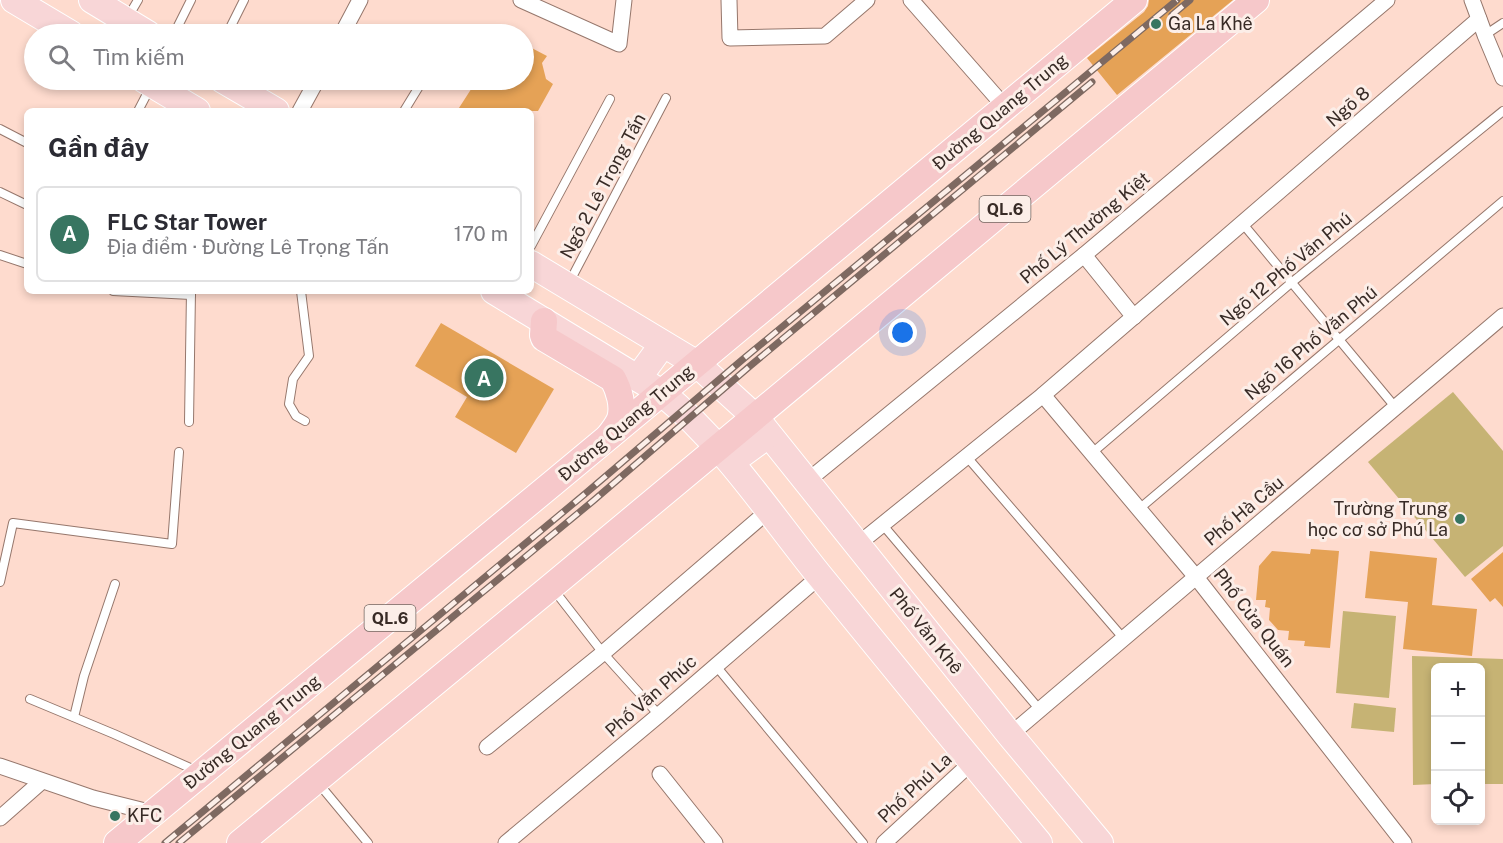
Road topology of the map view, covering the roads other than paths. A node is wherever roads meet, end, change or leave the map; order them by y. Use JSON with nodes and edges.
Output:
{"nodes":[{"id":1,"x":14,"y":0,"type":"edge"},
{"id":2,"x":190,"y":0,"type":"edge"},
{"id":3,"x":244,"y":0,"type":"edge"},
{"id":4,"x":360,"y":0,"type":"edge"},
{"id":5,"x":521,"y":0,"type":"edge"},
{"id":6,"x":624,"y":0,"type":"edge"},
{"id":7,"x":729,"y":0,"type":"edge"},
{"id":8,"x":867,"y":0,"type":"edge"},
{"id":9,"x":911,"y":0,"type":"edge"},
{"id":10,"x":1134,"y":0,"type":"edge"},
{"id":11,"x":1256,"y":0,"type":"edge"},
{"id":12,"x":1387,"y":0,"type":"edge"},
{"id":13,"x":1472,"y":0,"type":"edge"},
{"id":14,"x":96,"y":1,"type":"edge"},
{"id":15,"x":132,"y":11,"type":"edge"},
{"id":16,"x":1479,"y":19,"type":"junction"},
{"id":17,"x":1503,"y":23,"type":"edge"},
{"id":18,"x":54,"y":24,"type":"edge"},
{"id":19,"x":141,"y":24,"type":"edge"},
{"id":20,"x":179,"y":24,"type":"edge"},
{"id":21,"x":231,"y":24,"type":"edge"},
{"id":22,"x":347,"y":24,"type":"edge"},
{"id":23,"x":1485,"y":35,"type":"junction"},
{"id":24,"x":1503,"y":78,"type":"edge"},
{"id":25,"x":146,"y":90,"type":"edge"},
{"id":26,"x":162,"y":90,"type":"edge"},
{"id":27,"x":240,"y":90,"type":"edge"},
{"id":28,"x":312,"y":90,"type":"edge"},
{"id":29,"x":417,"y":90,"type":"edge"},
{"id":30,"x":666,"y":98,"type":"dead end"},
{"id":31,"x":610,"y":99,"type":"dead end"},
{"id":32,"x":1005,"y":107,"type":"junction"},
{"id":33,"x":139,"y":108,"type":"edge"},
{"id":34,"x":192,"y":108,"type":"edge"},
{"id":35,"x":271,"y":108,"type":"edge"},
{"id":36,"x":302,"y":108,"type":"edge"},
{"id":37,"x":406,"y":108,"type":"edge"},
{"id":38,"x":1503,"y":111,"type":"edge"},
{"id":39,"x":0,"y":129,"type":"edge"},
{"id":40,"x":24,"y":141,"type":"edge"},
{"id":41,"x":0,"y":192,"type":"edge"},
{"id":42,"x":1503,"y":201,"type":"edge"},
{"id":43,"x":24,"y":204,"type":"edge"},
{"id":44,"x":1243,"y":224,"type":"junction"},
{"id":45,"x":534,"y":240,"type":"edge"},
{"id":46,"x":0,"y":255,"type":"edge"},
{"id":47,"x":1084,"y":255,"type":"junction"},
{"id":48,"x":24,"y":263,"type":"edge"},
{"id":49,"x":534,"y":266,"type":"edge"},
{"id":50,"x":1291,"y":283,"type":"junction"},
{"id":51,"x":567,"y":287,"type":"junction"},
{"id":52,"x":191,"y":294,"type":"edge"},
{"id":53,"x":301,"y":294,"type":"edge"},
{"id":54,"x":499,"y":294,"type":"edge"},
{"id":55,"x":1503,"y":316,"type":"edge"},
{"id":56,"x":1134,"y":317,"type":"junction"},
{"id":57,"x":544,"y":321,"type":"junction"},
{"id":58,"x":1338,"y":340,"type":"junction"},
{"id":59,"x":663,"y":344,"type":"junction"},
{"id":60,"x":697,"y":364,"type":"junction"},
{"id":61,"x":638,"y":378,"type":"junction"},
{"id":62,"x":662,"y":393,"type":"junction"},
{"id":63,"x":1043,"y":395,"type":"junction"},
{"id":64,"x":1396,"y":408,"type":"junction"},
{"id":65,"x":305,"y":421,"type":"dead end"},
{"id":66,"x":189,"y":422,"type":"dead end"},
{"id":67,"x":761,"y":426,"type":"junction"},
{"id":68,"x":608,"y":438,"type":"junction"},
{"id":69,"x":179,"y":452,"type":"dead end"},
{"id":70,"x":1092,"y":453,"type":"junction"},
{"id":71,"x":725,"y":455,"type":"junction"},
{"id":72,"x":967,"y":457,"type":"junction"},
{"id":73,"x":806,"y":482,"type":"junction"},
{"id":74,"x":1139,"y":509,"type":"junction"},
{"id":75,"x":768,"y":511,"type":"junction"},
{"id":76,"x":882,"y":524,"type":"junction"},
{"id":77,"x":857,"y":545,"type":"junction"},
{"id":78,"x":820,"y":576,"type":"junction"},
{"id":79,"x":1196,"y":577,"type":"junction"},
{"id":80,"x":0,"y":582,"type":"edge"},
{"id":81,"x":115,"y":584,"type":"dead end"},
{"id":82,"x":552,"y":586,"type":"junction"},
{"id":83,"x":1124,"y":639,"type":"junction"},
{"id":84,"x":603,"y":653,"type":"junction"},
{"id":85,"x":716,"y":666,"type":"junction"},
{"id":86,"x":30,"y":699,"type":"dead end"},
{"id":87,"x":1040,"y":710,"type":"junction"},
{"id":88,"x":659,"y":715,"type":"junction"},
{"id":89,"x":74,"y":717,"type":"junction"},
{"id":90,"x":1010,"y":735,"type":"junction"},
{"id":91,"x":487,"y":747,"type":"dead end"},
{"id":92,"x":972,"y":762,"type":"junction"},
{"id":93,"x":0,"y":766,"type":"edge"},
{"id":94,"x":202,"y":773,"type":"junction"},
{"id":95,"x":660,"y":774,"type":"dead end"},
{"id":96,"x":42,"y":781,"type":"junction"},
{"id":97,"x":316,"y":781,"type":"junction"},
{"id":98,"x":153,"y":813,"type":"junction"},
{"id":99,"x":0,"y":818,"type":"edge"},
{"id":100,"x":117,"y":843,"type":"edge"},
{"id":101,"x":240,"y":843,"type":"edge"},
{"id":102,"x":368,"y":843,"type":"edge"},
{"id":103,"x":506,"y":843,"type":"edge"},
{"id":104,"x":715,"y":843,"type":"edge"},
{"id":105,"x":863,"y":843,"type":"edge"},
{"id":106,"x":884,"y":843,"type":"edge"},
{"id":107,"x":1039,"y":843,"type":"edge"},
{"id":108,"x":1100,"y":843,"type":"edge"},
{"id":109,"x":1404,"y":843,"type":"edge"}],
"edges":[{"from":1,"to":18,"type":"main road"},
{"from":2,"to":20,"type":"lane"},
{"from":3,"to":21,"type":"lane"},
{"from":4,"to":22,"type":"street"},
{"from":5,"to":6,"type":"street"},
{"from":7,"to":8,"type":"street"},
{"from":9,"to":32,"type":"street"},
{"from":10,"to":32,"type":"highway","name":"Đường Quang Trung","number":"QL.6"},
{"from":11,"to":67,"type":"highway","number":"QL.6"},
{"from":12,"to":47,"type":"street","name":"Phố Lý Thường Kiệt"},
{"from":13,"to":16,"type":"street"},
{"from":14,"to":15,"type":"main road"},
{"from":15,"to":19,"type":"main road"},
{"from":16,"to":23,"type":"street"},
{"from":16,"to":44,"type":"street","name":"Ngõ 8"},
{"from":17,"to":23,"type":"lane"},
{"from":23,"to":24,"type":"street"},
{"from":25,"to":33,"type":"lane"},
{"from":26,"to":34,"type":"main road"},
{"from":27,"to":35,"type":"main road"},
{"from":28,"to":36,"type":"street"},
{"from":29,"to":37,"type":"lane"},
{"from":30,"to":51,"type":"lane","name":"Ngõ 2 Lê Trọng Tấn"},
{"from":31,"to":45,"type":"lane"},
{"from":32,"to":60,"type":"highway","name":"Đường Quang Trung","number":"QL.6"},
{"from":38,"to":50,"type":"lane","name":"Ngõ 12 Phố Văn Phú"},
{"from":39,"to":40,"type":"lane"},
{"from":41,"to":43,"type":"lane"},
{"from":42,"to":58,"type":"lane","name":"Ngõ 16 Phố Văn Phú"},
{"from":44,"to":50,"type":"lane"},
{"from":44,"to":56,"type":"street","name":"Ngõ 8"},
{"from":46,"to":48,"type":"lane"},
{"from":47,"to":56,"type":"street"},
{"from":47,"to":73,"type":"street","name":"Phố Lý Thường Kiệt"},
{"from":49,"to":51,"type":"main road","name":"Phố Văn Khê"},
{"from":50,"to":58,"type":"lane"},
{"from":50,"to":70,"type":"lane","name":"Ngõ 12 Phố Văn Phú"},
{"from":51,"to":59,"type":"main road","name":"Phố Văn Khê"},
{"from":52,"to":66,"type":"lane"},
{"from":53,"to":65,"type":"lane"},
{"from":54,"to":57,"type":"main road"},
{"from":55,"to":64,"type":"street","name":"Phố Hà Cầu"},
{"from":56,"to":63,"type":"street","name":"Ngõ 8"},
{"from":57,"to":61,"type":"main road"},
{"from":57,"to":68,"type":"highway"},
{"from":58,"to":64,"type":"lane"},
{"from":58,"to":74,"type":"lane","name":"Ngõ 16 Phố Văn Phú"},
{"from":59,"to":60,"type":"main road","name":"Phố Văn Khê"},
{"from":59,"to":61,"type":"main road"},
{"from":60,"to":62,"type":"highway","name":"Đường Quang Trung","number":"QL.6"},
{"from":60,"to":67,"type":"main road","name":"Phố Văn Khê"},
{"from":61,"to":62,"type":"main road"},
{"from":62,"to":68,"type":"highway","name":"Đường Quang Trung","number":"QL.6"},
{"from":62,"to":71,"type":"main road"},
{"from":63,"to":70,"type":"street","name":"Phố Cửa Quán"},
{"from":63,"to":72,"type":"street","name":"Ngõ 8"},
{"from":64,"to":79,"type":"street","name":"Phố Hà Cầu"},
{"from":67,"to":71,"type":"highway","number":"QL.6"},
{"from":67,"to":73,"type":"main road","name":"Phố Văn Khê"},
{"from":68,"to":94,"type":"highway","name":"Đường Quang Trung","number":"QL.6"},
{"from":69,"to":80,"type":"lane"},
{"from":70,"to":74,"type":"street","name":"Phố Cửa Quán"},
{"from":71,"to":75,"type":"main road"},
{"from":71,"to":82,"type":"highway","number":"QL.6"},
{"from":72,"to":76,"type":"street","name":"Ngõ 8"},
{"from":72,"to":83,"type":"lane"},
{"from":73,"to":77,"type":"main road","name":"Phố Văn Khê"},
{"from":74,"to":79,"type":"street","name":"Phố Cửa Quán"},
{"from":75,"to":78,"type":"main road"},
{"from":75,"to":84,"type":"street"},
{"from":76,"to":77,"type":"street","name":"Ngõ 8"},
{"from":76,"to":87,"type":"lane"},
{"from":77,"to":90,"type":"main road","name":"Phố Văn Khê"},
{"from":78,"to":85,"type":"street","name":"Phố Văn Phúc"},
{"from":78,"to":92,"type":"main road"},
{"from":79,"to":83,"type":"street","name":"Phố Hà Cầu"},
{"from":79,"to":109,"type":"street","name":"Phố Cửa Quán"},
{"from":81,"to":89,"type":"lane"},
{"from":82,"to":84,"type":"lane"},
{"from":82,"to":97,"type":"highway","number":"QL.6"},
{"from":83,"to":87,"type":"street","name":"Phố Hà Cầu"},
{"from":84,"to":88,"type":"lane"},
{"from":84,"to":91,"type":"street"},
{"from":85,"to":88,"type":"street","name":"Phố Văn Phúc"},
{"from":85,"to":105,"type":"lane"},
{"from":86,"to":89,"type":"lane"},
{"from":87,"to":90,"type":"street","name":"Phố Hà Cầu"},
{"from":88,"to":103,"type":"street","name":"Phố Văn Phúc"},
{"from":89,"to":94,"type":"lane"},
{"from":90,"to":108,"type":"main road","name":"Phố Văn Khê"},
{"from":92,"to":106,"type":"street","name":"Phố Phú La"},
{"from":92,"to":107,"type":"main road"},
{"from":93,"to":96,"type":"street"},
{"from":94,"to":98,"type":"highway","name":"Đường Quang Trung","number":"QL.6"},
{"from":95,"to":104,"type":"street"},
{"from":96,"to":98,"type":"street"},
{"from":96,"to":99,"type":"street"},
{"from":97,"to":101,"type":"highway","number":"QL.6"},
{"from":97,"to":102,"type":"lane"},
{"from":98,"to":100,"type":"highway","name":"Đường Quang Trung","number":"QL.6"}]}
